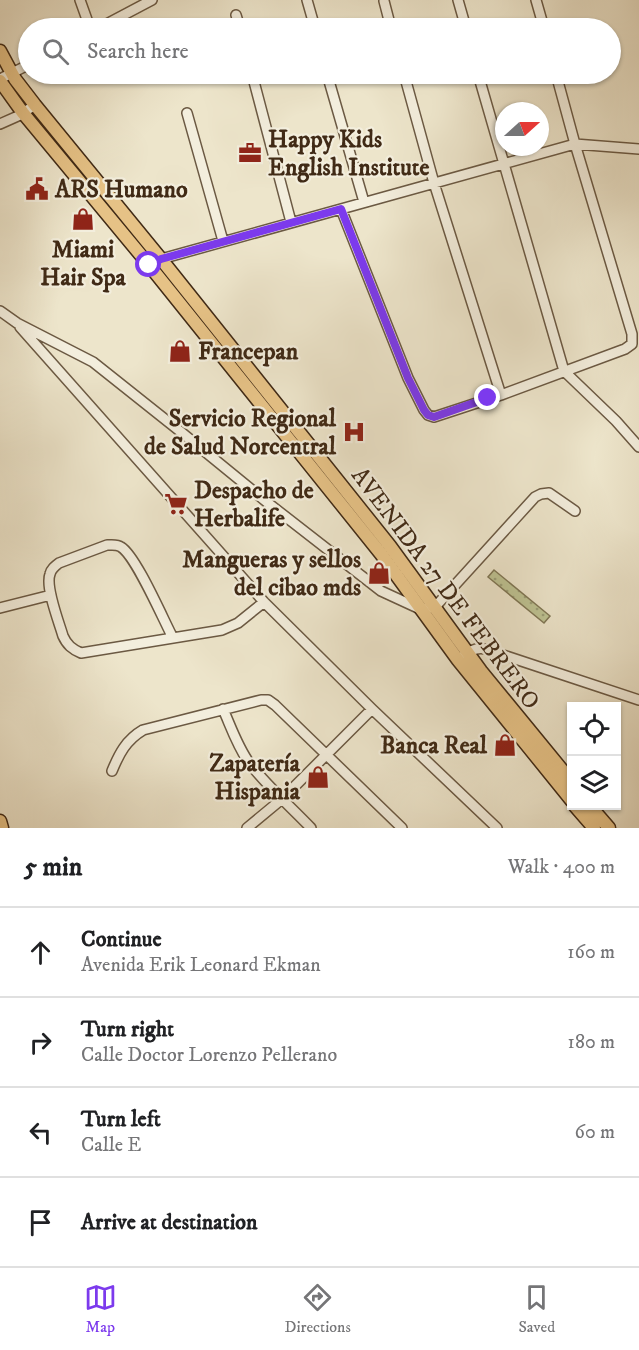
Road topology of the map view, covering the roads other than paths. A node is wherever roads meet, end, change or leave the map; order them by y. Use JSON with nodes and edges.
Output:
{"nodes":[{"id":1,"x":80,"y":0,"type":"edge"},
{"id":2,"x":151,"y":0,"type":"edge"},
{"id":3,"x":307,"y":0,"type":"edge"},
{"id":4,"x":458,"y":0,"type":"edge"},
{"id":5,"x":536,"y":0,"type":"edge"},
{"id":6,"x":384,"y":1,"type":"edge"},
{"id":7,"x":236,"y":15,"type":"dead end"},
{"id":8,"x":86,"y":18,"type":"edge"},
{"id":9,"x":118,"y":18,"type":"edge"},
{"id":10,"x":237,"y":18,"type":"edge"},
{"id":11,"x":312,"y":18,"type":"edge"},
{"id":12,"x":388,"y":18,"type":"edge"},
{"id":13,"x":463,"y":18,"type":"edge"},
{"id":14,"x":541,"y":18,"type":"edge"},
{"id":15,"x":0,"y":51,"type":"edge"},
{"id":16,"x":18,"y":70,"type":"edge"},
{"id":17,"x":12,"y":73,"type":"junction"},
{"id":18,"x":0,"y":80,"type":"edge"},
{"id":19,"x":18,"y":81,"type":"edge"},
{"id":20,"x":20,"y":84,"type":"edge"},
{"id":21,"x":255,"y":84,"type":"edge"},
{"id":22,"x":330,"y":84,"type":"edge"},
{"id":23,"x":407,"y":84,"type":"edge"},
{"id":24,"x":481,"y":84,"type":"edge"},
{"id":25,"x":559,"y":84,"type":"edge"},
{"id":26,"x":35,"y":105,"type":"junction"},
{"id":27,"x":23,"y":113,"type":"junction"},
{"id":28,"x":187,"y":113,"type":"dead end"},
{"id":29,"x":0,"y":124,"type":"edge"},
{"id":30,"x":575,"y":144,"type":"junction"},
{"id":31,"x":639,"y":149,"type":"edge"},
{"id":32,"x":503,"y":163,"type":"junction"},
{"id":33,"x":434,"y":183,"type":"junction"},
{"id":34,"x":364,"y":202,"type":"junction"},
{"id":35,"x":341,"y":209,"type":"junction"},
{"id":36,"x":291,"y":222,"type":"junction"},
{"id":37,"x":223,"y":241,"type":"junction"},
{"id":38,"x":161,"y":259,"type":"junction"},
{"id":39,"x":149,"y":265,"type":"junction"},
{"id":40,"x":0,"y":311,"type":"edge"},
{"id":41,"x":16,"y":323,"type":"junction"},
{"id":42,"x":564,"y":371,"type":"junction"},
{"id":43,"x":501,"y":395,"type":"junction"},
{"id":44,"x":639,"y":447,"type":"edge"},
{"id":45,"x":575,"y":511,"type":"dead end"},
{"id":46,"x":51,"y":595,"type":"junction"},
{"id":47,"x":264,"y":602,"type":"junction"},
{"id":48,"x":0,"y":608,"type":"edge"},
{"id":49,"x":435,"y":608,"type":"junction"},
{"id":50,"x":420,"y":609,"type":"junction"},
{"id":51,"x":173,"y":638,"type":"junction"},
{"id":52,"x":463,"y":656,"type":"junction"},
{"id":53,"x":639,"y":700,"type":"edge"},
{"id":54,"x":223,"y":709,"type":"junction"},
{"id":55,"x":372,"y":709,"type":"junction"},
{"id":56,"x":327,"y":755,"type":"junction"},
{"id":57,"x":112,"y":771,"type":"dead end"},
{"id":58,"x":567,"y":776,"type":"edge"},
{"id":59,"x":567,"y":794,"type":"edge"},
{"id":60,"x":282,"y":799,"type":"junction"},
{"id":61,"x":578,"y":810,"type":"edge"},
{"id":62,"x":593,"y":810,"type":"edge"},
{"id":63,"x":0,"y":821,"type":"edge"},
{"id":64,"x":2,"y":828,"type":"edge"},
{"id":65,"x":247,"y":828,"type":"edge"},
{"id":66,"x":311,"y":828,"type":"edge"},
{"id":67,"x":402,"y":828,"type":"edge"},
{"id":68,"x":497,"y":828,"type":"edge"},
{"id":69,"x":594,"y":828,"type":"edge"},
{"id":70,"x":609,"y":828,"type":"edge"}],
"edges":[{"from":1,"to":8,"type":"street"},
{"from":2,"to":9,"type":"street"},
{"from":3,"to":11,"type":"street"},
{"from":4,"to":13,"type":"street"},
{"from":5,"to":14,"type":"street"},
{"from":6,"to":12,"type":"street"},
{"from":7,"to":10,"type":"street"},
{"from":15,"to":17,"type":"main road","name":"AVENIDA 27 DE FEBRERO"},
{"from":16,"to":17,"type":"street"},
{"from":17,"to":18,"type":"street"},
{"from":17,"to":19,"type":"main road","name":"AVENIDA 27 DE FEBRERO"},
{"from":18,"to":27,"type":"main road","name":"AVENIDA 27 DE FEBRERO"},
{"from":20,"to":26,"type":"main road","name":"AVENIDA 27 DE FEBRERO"},
{"from":21,"to":36,"type":"street"},
{"from":22,"to":34,"type":"street"},
{"from":23,"to":33,"type":"street"},
{"from":24,"to":32,"type":"street"},
{"from":25,"to":30,"type":"street"},
{"from":26,"to":27,"type":"street"},
{"from":26,"to":38,"type":"main road","name":"AVENIDA 27 DE FEBRERO"},
{"from":27,"to":29,"type":"street"},
{"from":27,"to":39,"type":"main road","name":"AVENIDA 27 DE FEBRERO"},
{"from":28,"to":37,"type":"street"},
{"from":30,"to":31,"type":"street"},
{"from":30,"to":32,"type":"street"},
{"from":30,"to":42,"type":"street"},
{"from":32,"to":33,"type":"street"},
{"from":32,"to":42,"type":"street"},
{"from":33,"to":34,"type":"street"},
{"from":33,"to":43,"type":"street"},
{"from":34,"to":35,"type":"street"},
{"from":35,"to":36,"type":"street"},
{"from":35,"to":43,"type":"street"},
{"from":36,"to":37,"type":"street"},
{"from":37,"to":38,"type":"street"},
{"from":38,"to":39,"type":"street"},
{"from":38,"to":49,"type":"main road","name":"AVENIDA 27 DE FEBRERO"},
{"from":39,"to":50,"type":"main road","name":"AVENIDA 27 DE FEBRERO"},
{"from":40,"to":41,"type":"street"},
{"from":41,"to":47,"type":"street"},
{"from":41,"to":50,"type":"street"},
{"from":42,"to":43,"type":"street"},
{"from":42,"to":44,"type":"street"},
{"from":45,"to":49,"type":"street"},
{"from":46,"to":48,"type":"street"},
{"from":46,"to":51,"type":"street"},
{"from":46,"to":51,"type":"street"},
{"from":47,"to":51,"type":"street"},
{"from":47,"to":55,"type":"street"},
{"from":49,"to":50,"type":"street"},
{"from":49,"to":52,"type":"main road","name":"AVENIDA 27 DE FEBRERO"},
{"from":50,"to":52,"type":"main road","name":"AVENIDA 27 DE FEBRERO"},
{"from":52,"to":53,"type":"street"},
{"from":52,"to":58,"type":"main road","name":"AVENIDA 27 DE FEBRERO"},
{"from":52,"to":59,"type":"main road","name":"AVENIDA 27 DE FEBRERO"},
{"from":54,"to":56,"type":"street"},
{"from":54,"to":57,"type":"street"},
{"from":54,"to":60,"type":"street"},
{"from":55,"to":56,"type":"street"},
{"from":55,"to":68,"type":"street"},
{"from":56,"to":60,"type":"street"},
{"from":56,"to":67,"type":"street"},
{"from":60,"to":65,"type":"street"},
{"from":60,"to":66,"type":"street"},
{"from":61,"to":69,"type":"main road"},
{"from":62,"to":70,"type":"main road"},
{"from":63,"to":64,"type":"main road"}]}
